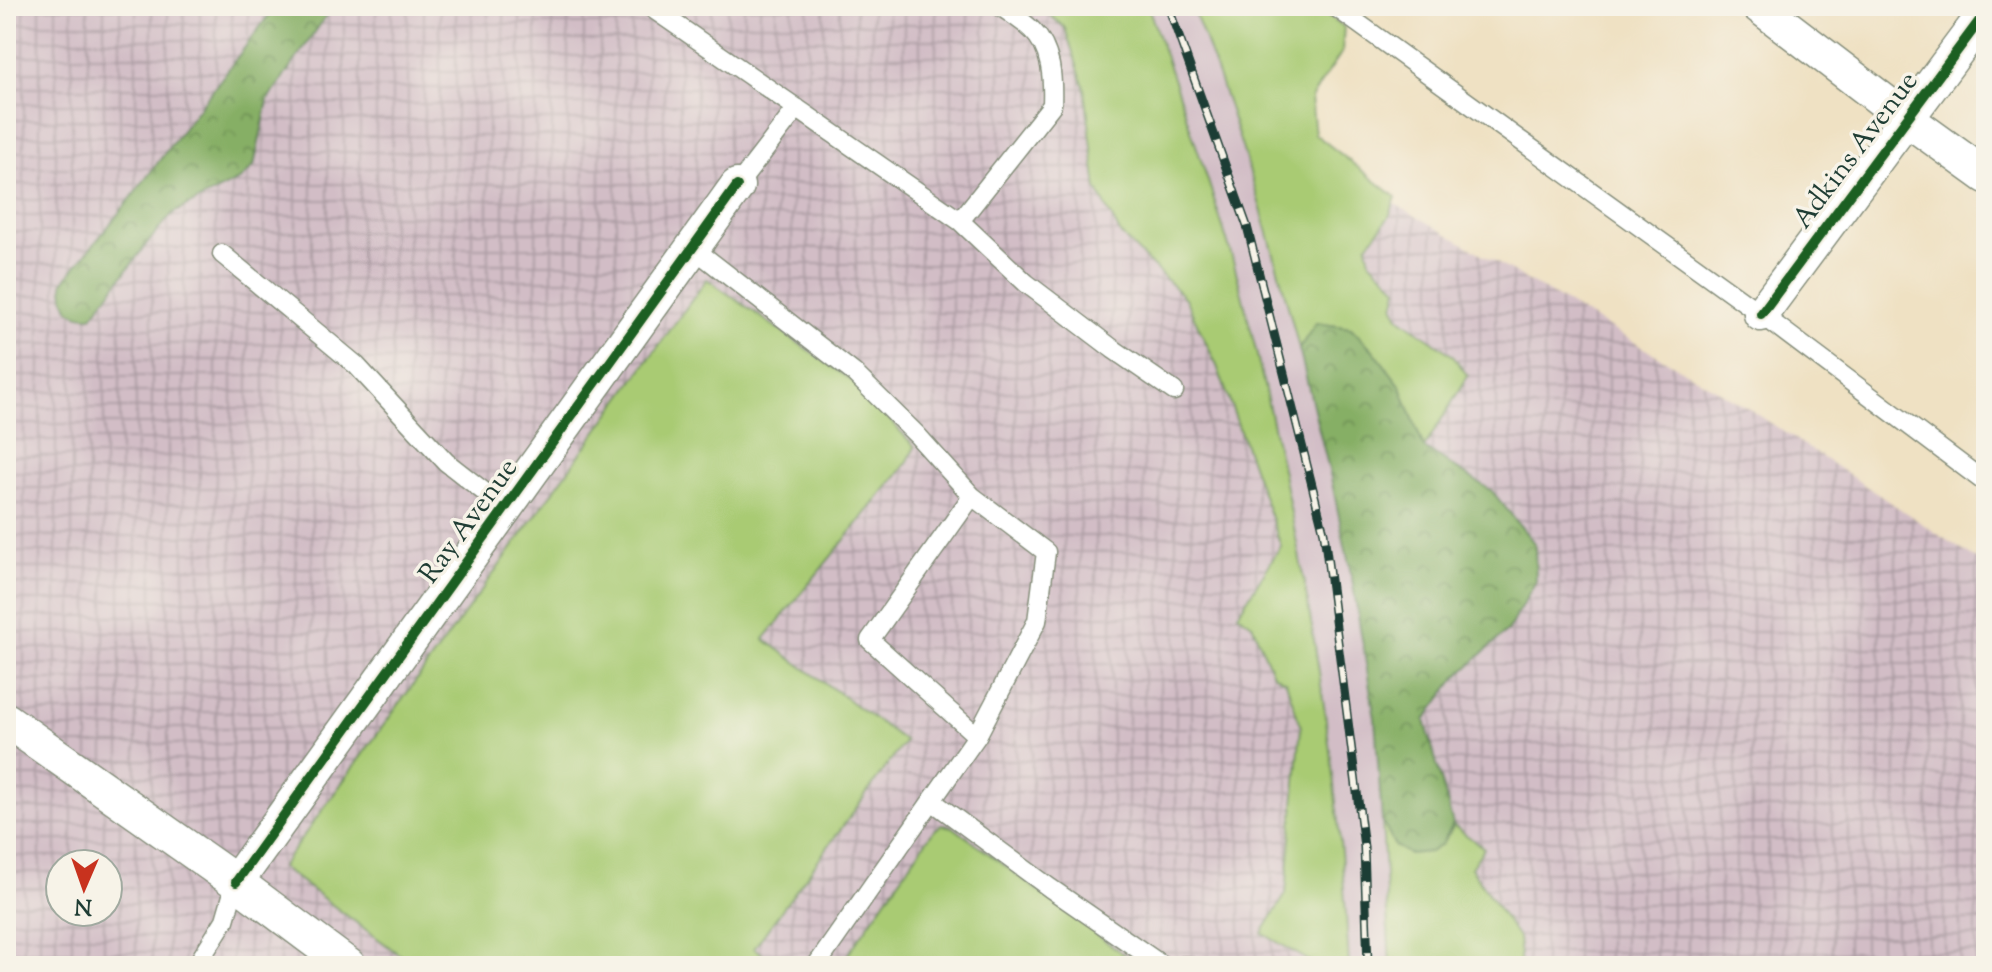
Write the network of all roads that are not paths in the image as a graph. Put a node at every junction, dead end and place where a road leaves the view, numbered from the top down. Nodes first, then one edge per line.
1 (649, 6) edge
2 (1000, 6) edge
3 (1334, 6) edge
4 (1759, 6) edge
5 (1986, 12) edge
6 (797, 108) junction
7 (1907, 119) junction
8 (1986, 176) edge
9 (737, 186) joint
10 (960, 221) junction
11 (693, 248) junction
12 (222, 254) dead end
13 (1761, 314) junction
14 (1174, 391) dead end
15 (1986, 483) edge
16 (972, 496) junction
17 (505, 508) junction
18 (6, 720) edge
19 (977, 736) junction
20 (932, 801) junction
21 (236, 882) junction
22 (196, 966) edge
23 (349, 966) edge
24 (816, 966) edge
25 (1163, 966) edge
26 (1182, 966) edge
27 (1189, 966) edge

1 - 6 lane
2 - 10 lane
3 - 13 lane
4 - 7 street
5 - 7 street, Adkins Avenue
6 - 9 lane
6 - 10 lane
7 - 8 street
7 - 13 street, Adkins Avenue
9 - 11 street, Ray Avenue
10 - 14 lane
11 - 16 lane
11 - 17 street, Ray Avenue
12 - 17 lane
13 - 15 lane
16 - 19 lane
16 - 19 lane
17 - 21 street, Ray Avenue
18 - 21 street
19 - 20 lane
20 - 24 lane
20 - 25 lane
21 - 22 lane
21 - 23 street
26 - 27 lane

